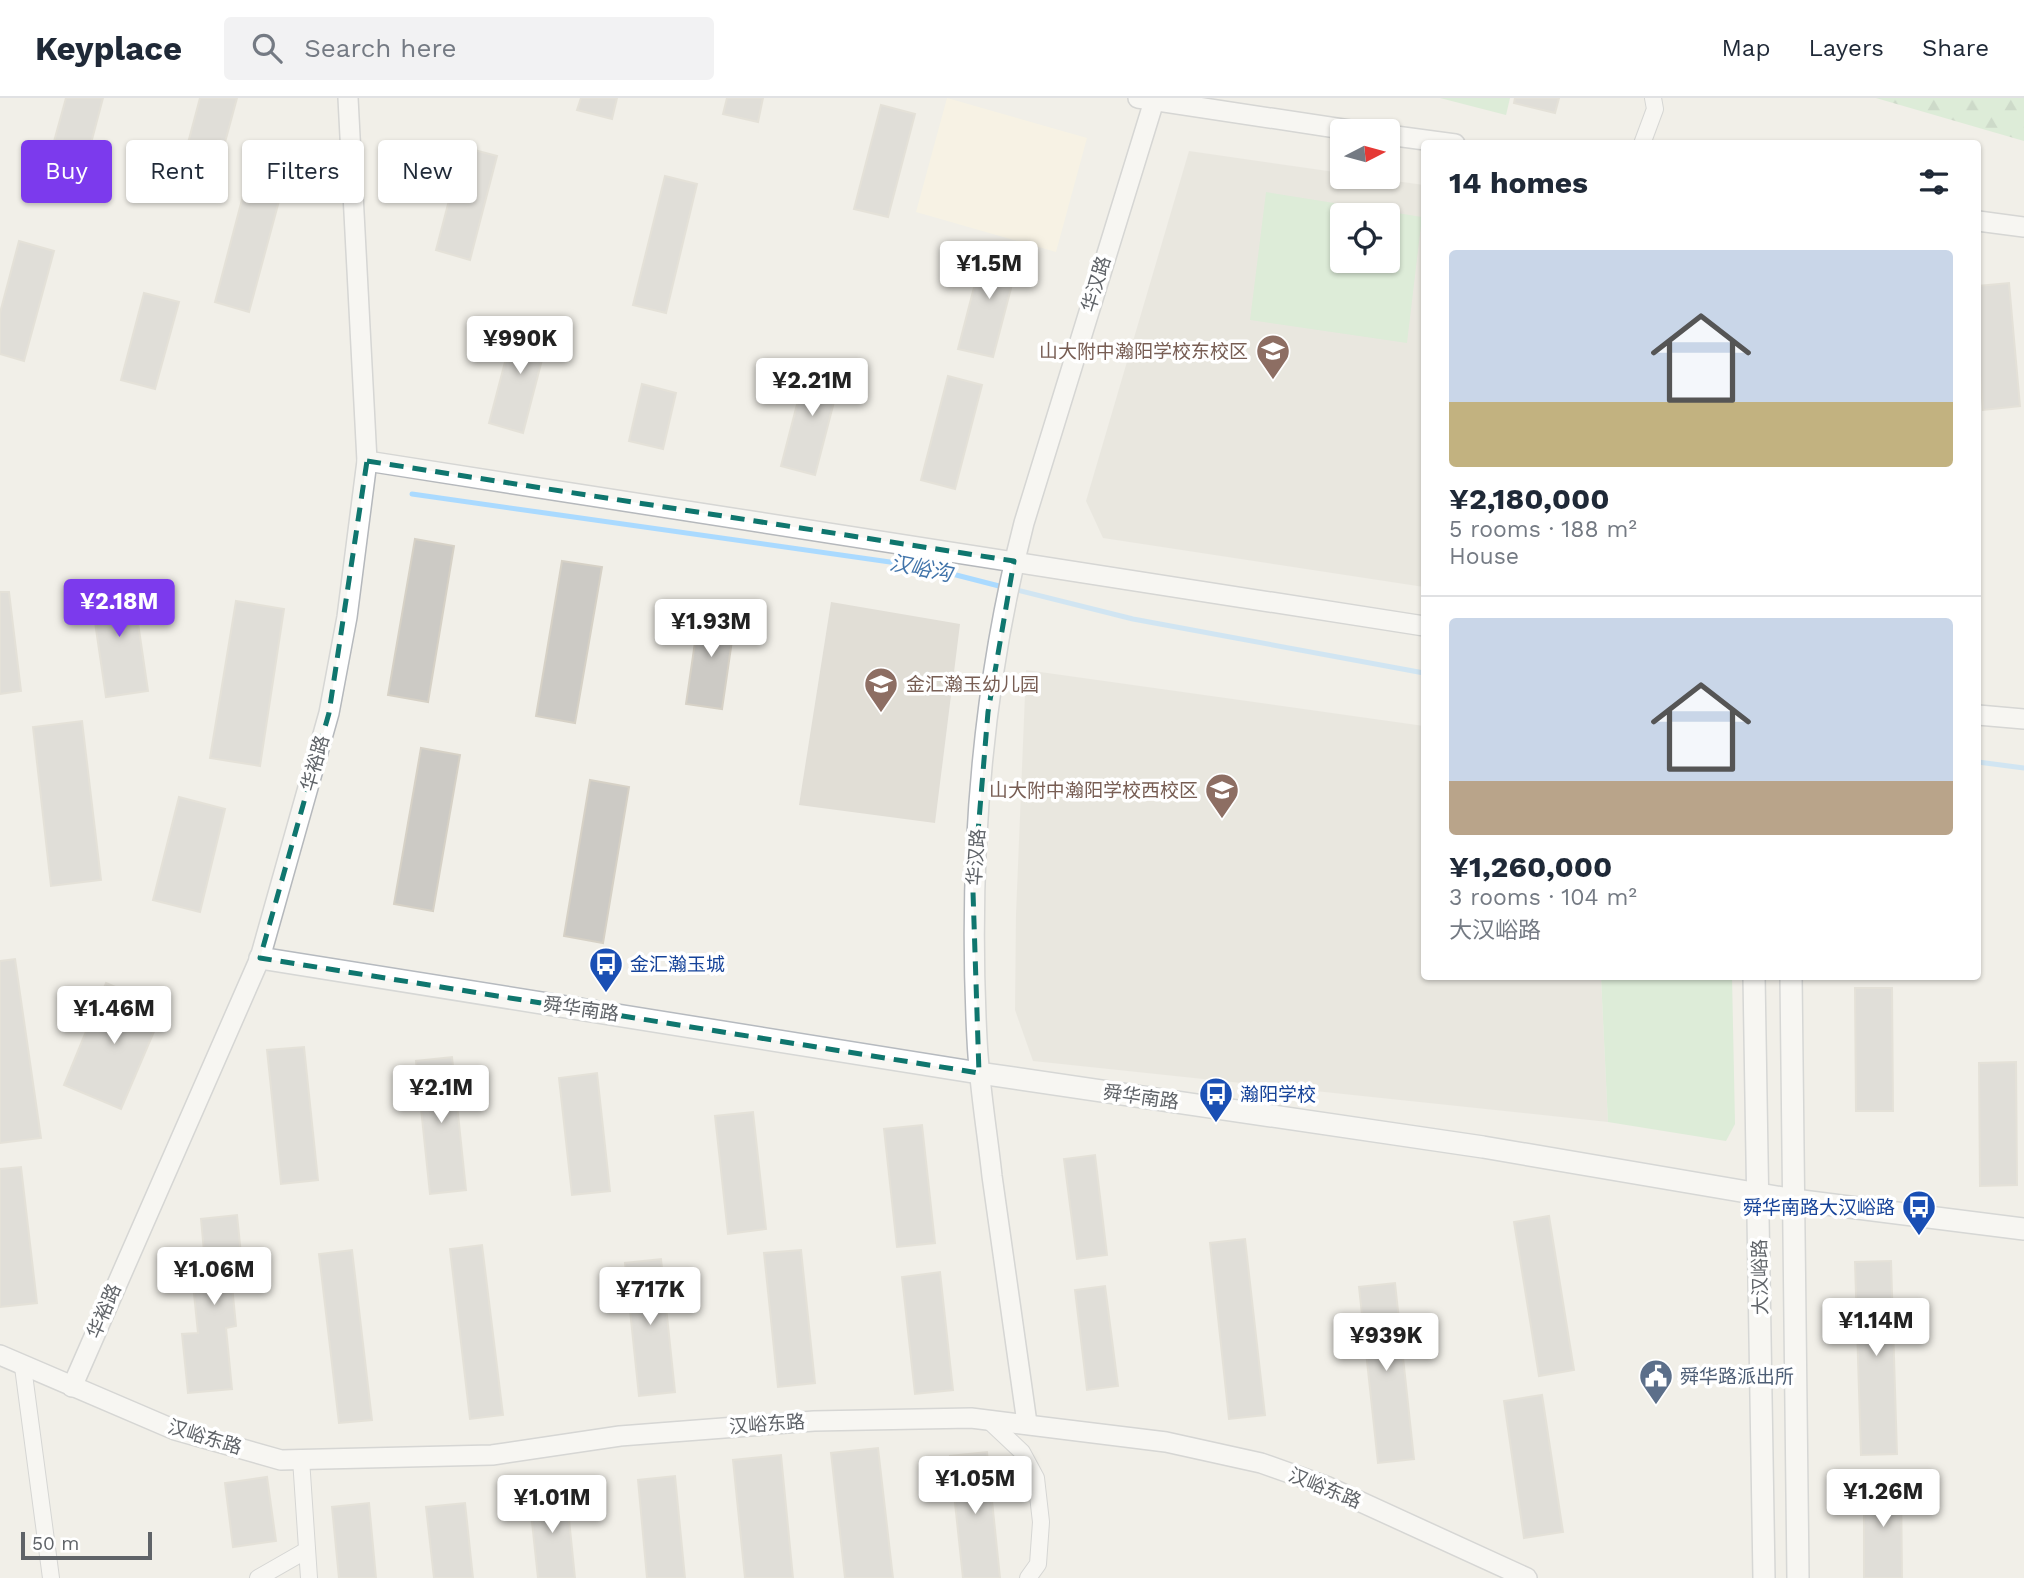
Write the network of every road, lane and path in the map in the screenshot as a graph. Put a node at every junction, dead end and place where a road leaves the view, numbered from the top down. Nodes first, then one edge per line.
1 (348, 98) edge
2 (1653, 98) edge
3 (1146, 100) edge
4 (1330, 127) edge
5 (1400, 137) edge
6 (1425, 140) edge
7 (1643, 140) edge
8 (1981, 221) edge
9 (2024, 227) edge
10 (367, 461) junction
11 (1014, 561) junction
12 (1421, 626) edge
13 (1981, 715) edge
14 (2024, 719) edge
15 (260, 958) junction
16 (1754, 980) edge
17 (1791, 980) edge
18 (979, 1073) junction
19 (1759, 1192) junction
20 (1794, 1200) junction
21 (2024, 1229) edge
22 (0, 1355) edge
23 (23, 1367) junction
24 (72, 1387) junction
25 (988, 1420) junction
26 (1027, 1423) junction
27 (301, 1459) junction
28 (307, 1550) junction
29 (51, 1578) edge
30 (258, 1578) edge
31 (309, 1578) edge
32 (1028, 1578) edge
33 (1527, 1578) edge
34 (1764, 1578) edge
35 (1798, 1578) edge

1 - 10 street, 华裕路
2 - 7 street
3 - 4 street
3 - 11 street, 华汉路
5 - 6 street
8 - 9 street
10 - 11 street
10 - 15 street, 华裕路
11 - 12 street
11 - 18 street, 华汉路
13 - 14 street
15 - 18 main road, 舜华南路
15 - 24 street, 华裕路
16 - 19 main road, 大汉峪路
17 - 20 main road, 大汉峪路
18 - 19 main road, 舜华南路
18 - 26 street, 华汉路
19 - 20 main road, 舜华南路
19 - 34 main road, 大汉峪路
20 - 21 main road, 舜华南路
20 - 35 main road, 大汉峪路
22 - 23 street, 汉峪东路
23 - 24 street, 汉峪东路
23 - 29 street
24 - 27 street, 汉峪东路
25 - 26 street, 汉峪东路
25 - 27 street, 汉峪东路
25 - 32 street
26 - 33 street, 汉峪东路
27 - 28 street
28 - 30 street
28 - 31 street

